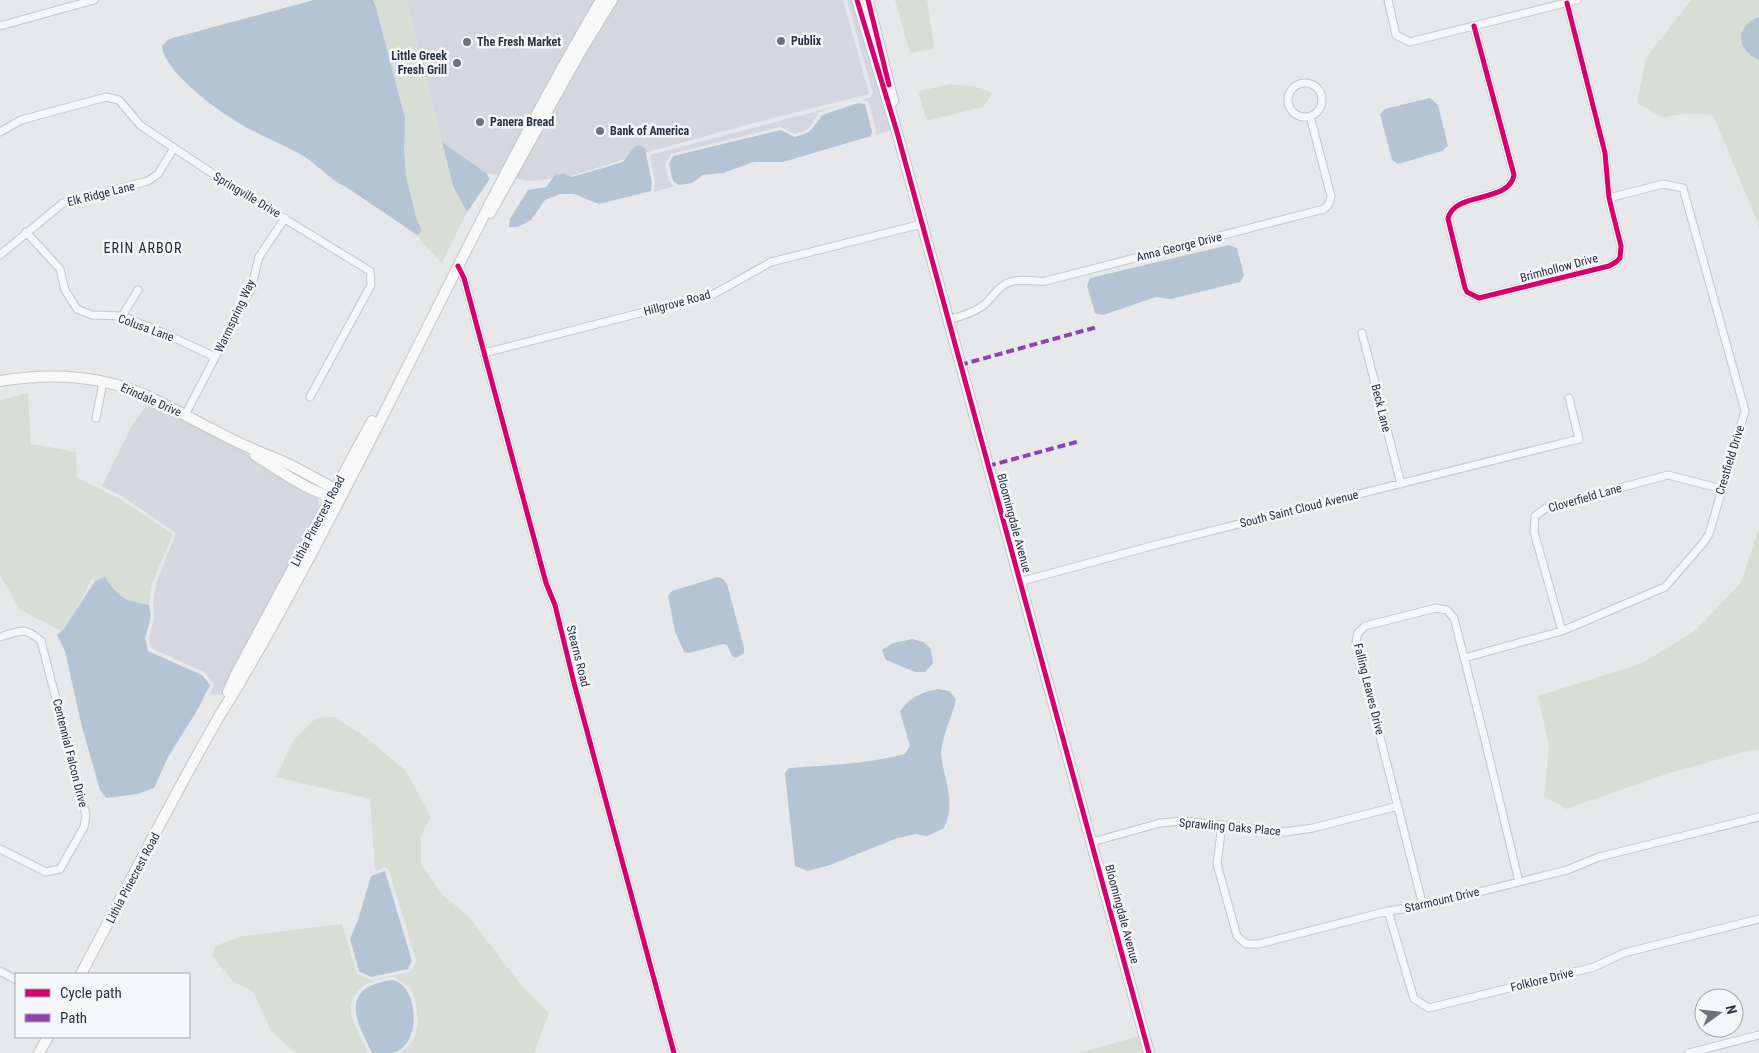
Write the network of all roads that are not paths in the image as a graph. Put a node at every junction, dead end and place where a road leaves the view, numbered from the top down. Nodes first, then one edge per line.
1 (94, 0) edge
2 (601, 0) edge
3 (612, 0) edge
4 (856, 0) edge
5 (868, 0) edge
6 (1388, 0) edge
7 (1577, 0) edge
8 (1566, 3) junction
9 (0, 26) edge
10 (1474, 26) junction
11 (1310, 116) junction
12 (0, 132) edge
13 (897, 132) junction
14 (174, 148) junction
15 (1609, 198) junction
16 (286, 218) junction
17 (922, 224) junction
18 (26, 232) junction
19 (474, 237) junction
20 (0, 255) edge
21 (458, 266) junction
22 (138, 290) dead end
23 (122, 316) junction
24 (948, 320) junction
25 (1362, 333) dead end
26 (484, 353) junction
27 (215, 357) junction
28 (0, 381) edge
29 (103, 382) junction
30 (310, 397) dead end
31 (1569, 398) dead end
32 (185, 415) junction
33 (96, 418) dead end
34 (236, 442) junction
35 (1401, 484) junction
36 (1722, 488) junction
37 (318, 492) junction
38 (335, 495) junction
39 (324, 508) junction
40 (1020, 582) junction
41 (1562, 631) junction
42 (0, 637) edge
43 (1464, 658) junction
44 (212, 728) junction
45 (1398, 806) junction
46 (1759, 816) edge
47 (1222, 825) junction
48 (1092, 842) junction
49 (0, 849) edge
50 (1520, 882) junction
51 (1423, 906) junction
52 (1388, 911) junction
53 (1759, 919) edge
54 (0, 971) edge
55 (82, 973) edge
56 (15, 979) edge
57 (1759, 1035) edge
58 (47, 1038) edge
59 (39, 1053) edge
60 (674, 1053) edge
61 (1150, 1053) edge
62 (1689, 1053) edge

1 - 9 street
2 - 19 main road, Lithia Pinecrest Road
3 - 19 main road, Lithia Pinecrest Road
4 - 13 main road, Bloomingdale Avenue
5 - 13 main road
6 - 10 street
7 - 8 street
8 - 10 street
8 - 15 street, Brimhollow Drive
10 - 15 street, Brimhollow Drive
11 - 11 street
11 - 24 street, Anna George Drive
12 - 14 street, Springville Drive
13 - 17 main road, Bloomingdale Avenue
14 - 16 street, Springville Drive
14 - 18 street, Elk Ridge Lane
15 - 36 street, Crestfield Drive
16 - 27 street, Warmspring Way
16 - 30 street, Springville Drive
17 - 24 main road, Bloomingdale Avenue
17 - 26 street, Hillgrove Road
18 - 20 street, Elk Ridge Lane
18 - 23 street, Colusa Lane
19 - 21 main road, Lithia Pinecrest Road
21 - 26 street, Stearns Road
21 - 38 main road, Lithia Pinecrest Road
22 - 23 street
23 - 27 street, Colusa Lane
24 - 40 main road, Bloomingdale Avenue
25 - 35 street, Beck Lane
26 - 60 street, Stearns Road
27 - 32 street, Warmspring Way
28 - 29 main road, Erindale Drive
29 - 32 main road, Erindale Drive
29 - 33 street
31 - 35 street, South Saint Cloud Avenue
32 - 34 main road, Erindale Drive
34 - 37 main road, Erindale Drive
34 - 38 main road, Erindale Drive
35 - 40 street, South Saint Cloud Avenue
36 - 41 street, Crestfield Drive
36 - 41 street, Cloverfield Lane
37 - 38 main road, Erindale Drive
37 - 39 main road
38 - 39 main road, Lithia Pinecrest Road
38 - 44 main road, Lithia Pinecrest Road
39 - 44 main road, Lithia Pinecrest Road
40 - 48 main road, Bloomingdale Avenue
41 - 43 street, Crestfield Drive
42 - 49 street, Centennial Falcon Drive
43 - 45 street, Falling Leaves Drive
43 - 50 street, Falling Leaves Drive
44 - 55 main road, Lithia Pinecrest Road
45 - 47 street, Sprawling Oaks Place
45 - 51 street, Falling Leaves Drive
46 - 50 street, Starmount Drive
47 - 48 street, Sprawling Oaks Place
47 - 52 street, Starmount Drive
48 - 61 main road, Bloomingdale Avenue
50 - 51 street, Starmount Drive
51 - 52 street, Starmount Drive
52 - 53 street, Folklore Drive
54 - 56 street
57 - 62 street
58 - 59 main road

